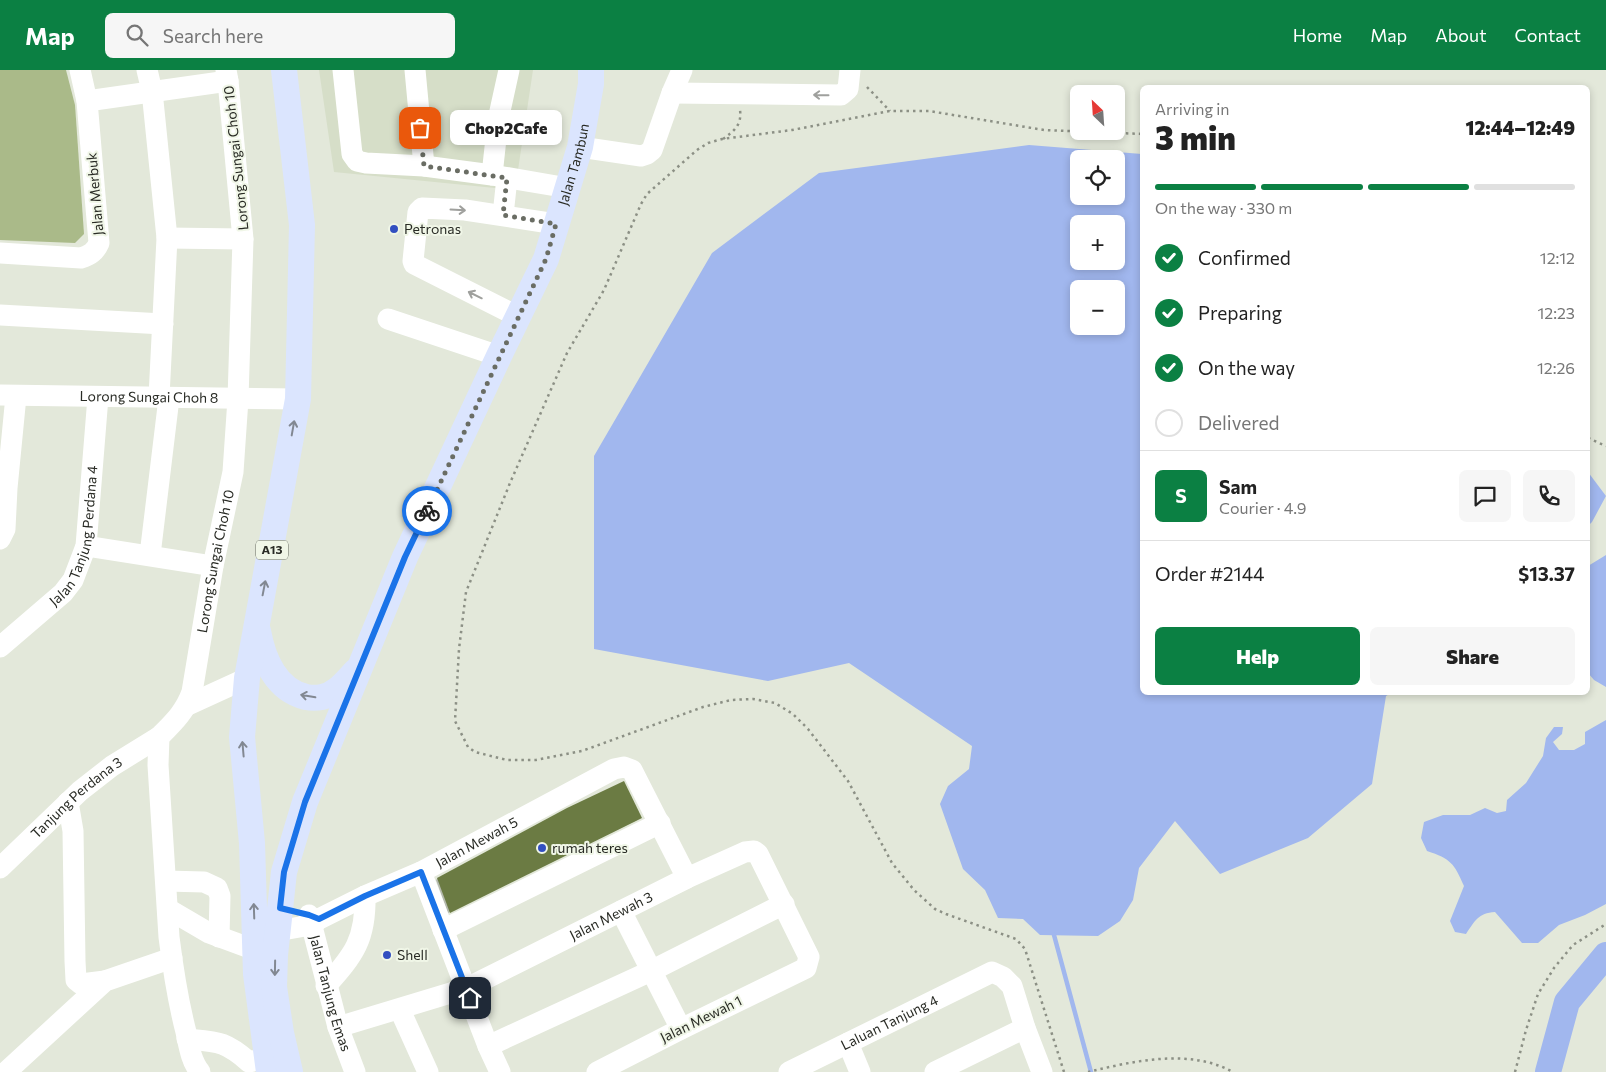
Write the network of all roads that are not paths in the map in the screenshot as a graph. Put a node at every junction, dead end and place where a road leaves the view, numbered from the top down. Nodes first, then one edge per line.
1 (80, 70) edge
2 (147, 70) edge
3 (284, 70) edge
4 (343, 70) edge
5 (415, 70) edge
6 (509, 70) edge
7 (591, 70) edge
8 (682, 70) edge
9 (850, 72) edge
10 (227, 76) edge
11 (152, 90) junction
12 (672, 93) junction
13 (88, 101) junction
14 (580, 148) junction
15 (424, 166) junction
16 (500, 176) junction
17 (568, 188) junction
18 (503, 215) junction
19 (556, 224) junction
20 (167, 238) junction
21 (243, 239) junction
22 (0, 253) edge
23 (0, 315) edge
24 (518, 317) junction
25 (388, 318) dead end
26 (163, 324) junction
27 (499, 356) junction
28 (8, 395) edge
29 (98, 397) junction
30 (164, 397) junction
31 (238, 398) junction
32 (298, 400) junction
33 (0, 539) edge
34 (86, 546) junction
35 (150, 555) junction
36 (214, 566) junction
37 (257, 624) junction
38 (0, 647) edge
39 (361, 665) junction
40 (247, 678) junction
41 (188, 705) junction
42 (159, 737) junction
43 (68, 802) junction
44 (660, 823) junction
45 (0, 868) edge
46 (421, 872) junction
47 (687, 878) junction
48 (166, 880) junction
49 (365, 896) junction
50 (784, 904) junction
51 (168, 909) junction
52 (621, 912) junction
53 (278, 920) junction
54 (313, 920) junction
55 (443, 930) junction
56 (219, 938) junction
57 (255, 950) junction
58 (172, 958) junction
59 (651, 971) junction
60 (105, 980) junction
61 (326, 986) junction
62 (467, 988) junction
63 (400, 1010) junction
64 (338, 1027) junction
65 (1025, 1028) junction
66 (680, 1029) junction
67 (187, 1039) junction
68 (848, 1043) junction
69 (488, 1046) junction
70 (256, 1066) edge
71 (6, 1072) edge
72 (200, 1072) edge
73 (290, 1072) edge
74 (355, 1072) edge
75 (428, 1072) edge
76 (500, 1072) edge
77 (597, 1072) edge
78 (789, 1072) edge
79 (860, 1072) edge
80 (935, 1072) edge
81 (1042, 1072) edge

1 - 13 street, Jalan Merbuk
2 - 11 street
3 - 32 main road, A13
4 - 15 street
5 - 15 street
6 - 16 street
7 - 14 main road, Jalan Tambun
8 - 12 street
9 -> 12 street
10 - 11 street
10 - 21 street, Lorong Sungai Choh 10
11 - 13 street
11 - 20 street
12 - 14 street
13 - 22 street, Jalan Merbuk
14 - 17 main road, Jalan Tambun
15 - 16 street
16 - 17 street
16 - 18 street
17 - 19 main road, Jalan Tambun
18 - 19 street
24 -> 18 street
19 - 24 main road, Jalan Tambun
20 - 21 street
20 - 26 street
21 - 31 street, Lorong Sungai Choh 10
23 - 26 street
24 - 27 main road, Jalan Tambun
25 - 27 street
26 - 30 street
27 - 39 main road, Jalan Tambun
28 - 29 street, Lorong Sungai Choh 8
28 - 33 street
29 - 30 street, Lorong Sungai Choh 8
29 - 34 street, Jalan Tanjung Perdana 4
30 - 31 street, Lorong Sungai Choh 8
30 - 35 street
31 - 32 street, Lorong Sungai Choh 8
31 - 36 street, Lorong Sungai Choh 10
37 -> 32 main road, A13
34 - 35 street
34 - 38 street, Jalan Tanjung Perdana 4
35 - 36 street
36 - 41 street, Lorong Sungai Choh 10
39 -> 37 main road
37 - 40 main road, A13
39 - 53 main road, Jalan Tambun
40 - 41 street
57 -> 40 main road, A13
41 - 42 street, Lorong Sungai Choh 10
42 - 43 street, Tanjung Perdana 3
42 - 48 street
43 - 45 street, Tanjung Perdana 3
43 - 60 street
44 - 46 street, Jalan Mewah 5
44 - 47 street
44 - 55 street
46 - 49 street, Jalan Mewah 5
46 - 55 street
47 - 50 street, Jalan Mewah 3
47 - 52 street, Jalan Mewah 3
48 - 51 street
48 - 56 street
49 - 54 street, Jalan Mewah 5
49 - 61 street
50 - 59 street
50 - 66 street, Jalan Mewah 1
51 - 56 street
51 - 58 street
52 - 59 street
52 - 62 street, Jalan Mewah 3
53 - 54 street
53 -> 73 main road, Jalan Tambun
54 - 61 street, Jalan Tanjung Emas
55 - 62 street
56 - 57 street
57 - 70 main road, A13
58 - 60 street
58 - 67 street
59 - 66 street
59 - 69 street
60 - 71 street
61 - 64 street, Jalan Tanjung Emas
62 - 63 street, Jalan Mewah 3
62 - 69 street
63 - 64 street, Jalan Mewah 3
63 - 75 street
64 - 74 street, Jalan Tanjung Emas
65 - 68 street, Laluan Tanjung 4
65 - 80 street
65 - 81 street
66 - 77 street, Jalan Mewah 1
67 - 70 street
67 - 72 street
68 - 78 street, Laluan Tanjung 4
68 - 79 street
69 - 76 street

